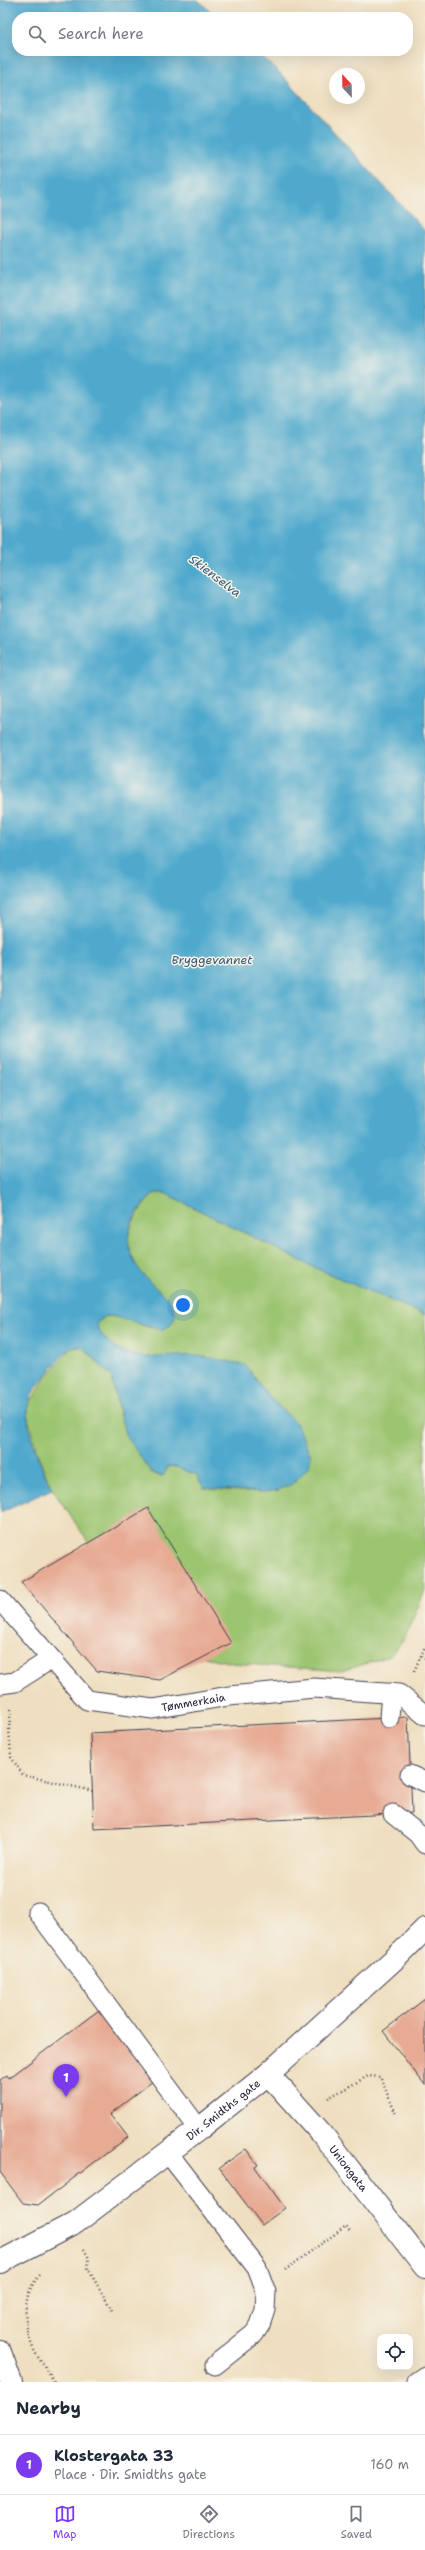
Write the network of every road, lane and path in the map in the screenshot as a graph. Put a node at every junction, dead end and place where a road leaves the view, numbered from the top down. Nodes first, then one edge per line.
1 (0, 1600) edge
2 (421, 1656) dead end
3 (51, 1659) junction
4 (425, 1659) edge
5 (7, 1683) edge
6 (391, 1693) junction
7 (425, 1715) edge
8 (389, 1718) dead end
9 (93, 1791) dead end
10 (393, 1814) dead end
11 (425, 1844) edge
12 (38, 1912) dead end
13 (425, 1928) edge
14 (268, 2074) junction
15 (327, 2099) dead end
16 (396, 2114) dead end
17 (199, 2129) junction
18 (168, 2153) junction
19 (350, 2231) dead end
20 (84, 2249) dead end
21 (0, 2262) edge
22 (290, 2267) dead end
23 (425, 2267) edge
24 (44, 2271) dead end
25 (113, 2312) dead end
26 (0, 2352) edge
27 (215, 2365) dead end
28 (425, 2376) edge
29 (11, 2382) edge
30 (54, 2382) edge
31 (416, 2382) edge

1 - 3 lane, Tømmerkaia
2 - 4 path
3 - 5 lane
3 - 6 lane, Tømmerkaia
5 - 9 path
6 - 7 lane, Tømmerkaia
6 - 8 lane
10 - 11 lane
12 - 17 lane
13 - 14 street, Dir. Smidths gate
14 - 17 street, Dir. Smidths gate
14 - 23 street, Uniongata
15 - 16 path
17 - 18 street, Dir. Smidths gate
18 - 21 street, Dir. Smidths gate
18 - 27 lane
19 - 22 path
20 - 25 path
24 - 30 path
26 - 29 street
28 - 31 lane

